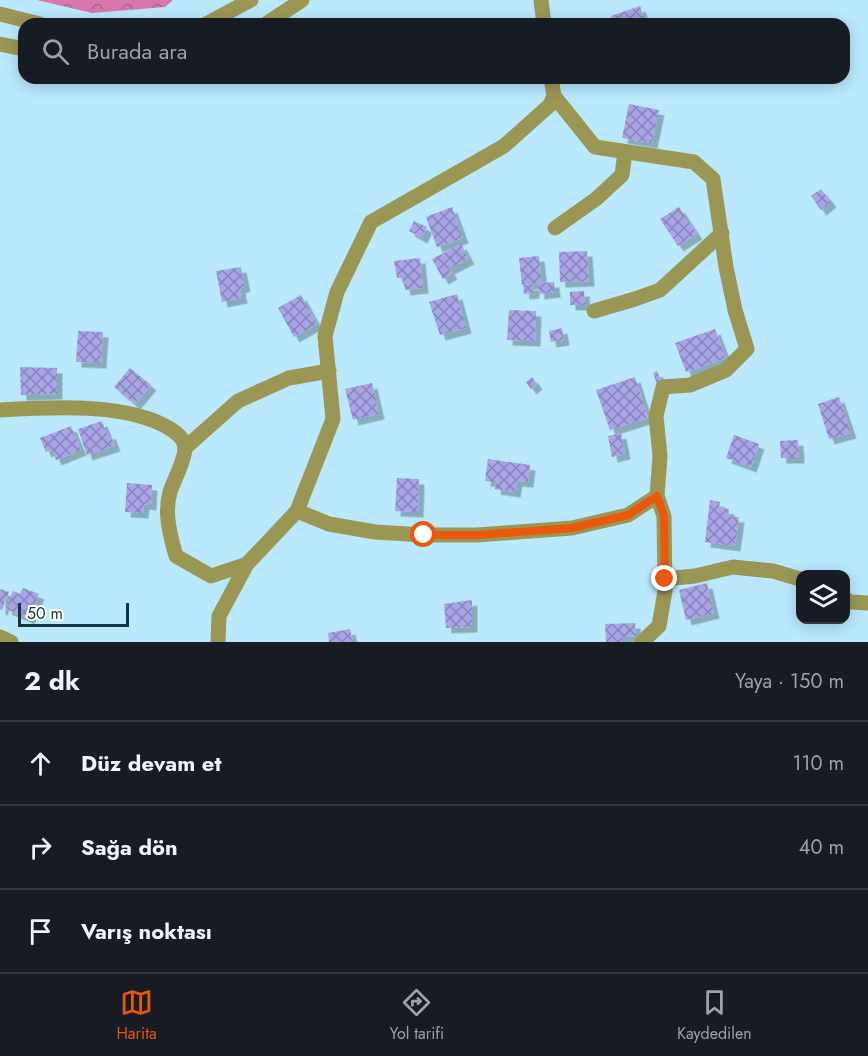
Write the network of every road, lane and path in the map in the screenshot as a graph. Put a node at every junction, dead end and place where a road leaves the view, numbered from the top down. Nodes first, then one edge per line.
1 (251, 0) edge
2 (302, 0) edge
3 (541, 0) edge
4 (0, 14) edge
5 (18, 18) edge
6 (217, 18) edge
7 (275, 18) edge
8 (543, 18) edge
9 (0, 44) edge
10 (18, 48) edge
11 (552, 84) edge
12 (554, 96) junction
13 (625, 152) junction
14 (555, 228) dead end
15 (722, 233) junction
16 (594, 311) dead end
17 (328, 371) junction
18 (0, 410) edge
19 (185, 448) junction
20 (657, 496) junction
21 (297, 511) junction
22 (247, 564) junction
23 (796, 578) edge
24 (665, 579) junction
25 (850, 602) edge
26 (868, 603) edge
27 (0, 637) edge
28 (11, 642) edge
29 (218, 642) edge
30 (642, 642) edge

1 - 6 street
2 - 7 street
3 - 8 street
4 - 5 street
9 - 10 street
11 - 12 street
12 - 13 street
12 - 17 street
13 - 14 street
13 - 15 street
15 - 16 street
15 - 20 street
17 - 19 street
17 - 21 street
18 - 19 street
19 - 22 street
20 - 21 street
20 - 24 street
21 - 22 street
22 - 29 street
23 - 24 street
24 - 30 street
25 - 26 street
27 - 28 street

